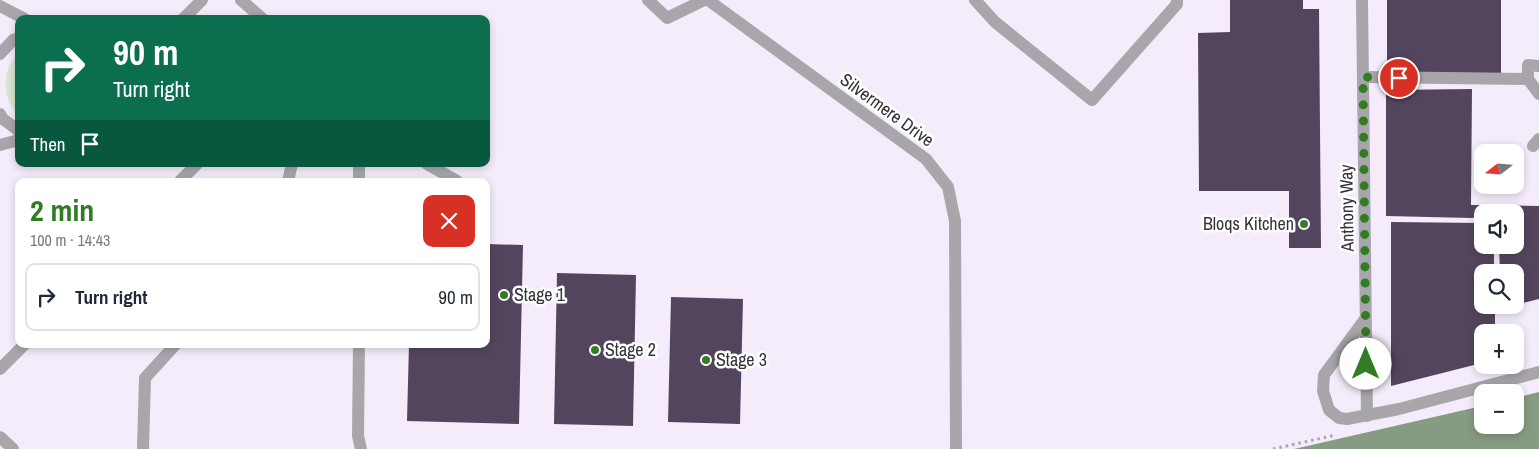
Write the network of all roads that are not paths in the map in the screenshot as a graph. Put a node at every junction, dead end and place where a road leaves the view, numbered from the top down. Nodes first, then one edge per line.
1 (202, 0) edge
2 (241, 0) edge
3 (648, 0) edge
4 (706, 0) edge
5 (975, 0) edge
6 (1177, 0) edge
7 (1362, 0) edge
8 (0, 6) edge
9 (17, 15) edge
10 (187, 15) edge
11 (258, 15) edge
12 (15, 40) edge
13 (0, 54) edge
14 (1539, 66) edge
15 (1363, 77) junction
16 (1528, 79) junction
17 (1539, 94) edge
18 (0, 114) edge
19 (15, 129) edge
20 (15, 141) edge
21 (0, 145) edge
22 (194, 167) edge
23 (432, 167) edge
24 (183, 178) edge
25 (452, 178) edge
26 (1365, 319) junction
27 (21, 348) edge
28 (172, 348) edge
29 (359, 348) edge
30 (0, 370) edge
31 (1539, 372) edge
32 (1367, 416) junction
33 (0, 437) edge
34 (13, 449) edge
35 (143, 449) edge
36 (361, 449) edge
37 (956, 449) edge

1 - 10 street
2 - 11 street
3 - 4 street
4 - 37 street, Silvermere Drive
5 - 6 street
7 - 15 street, Anthony Way
8 - 9 street
12 - 13 street
14 - 16 street
15 - 16 street
15 - 26 street, Anthony Way
16 - 17 street
18 - 19 street
20 - 21 street
22 - 24 street
23 - 25 street
26 - 32 street, Anthony Way
26 - 32 street
27 - 30 street
28 - 35 street
29 - 36 street
31 - 32 street
33 - 34 street

